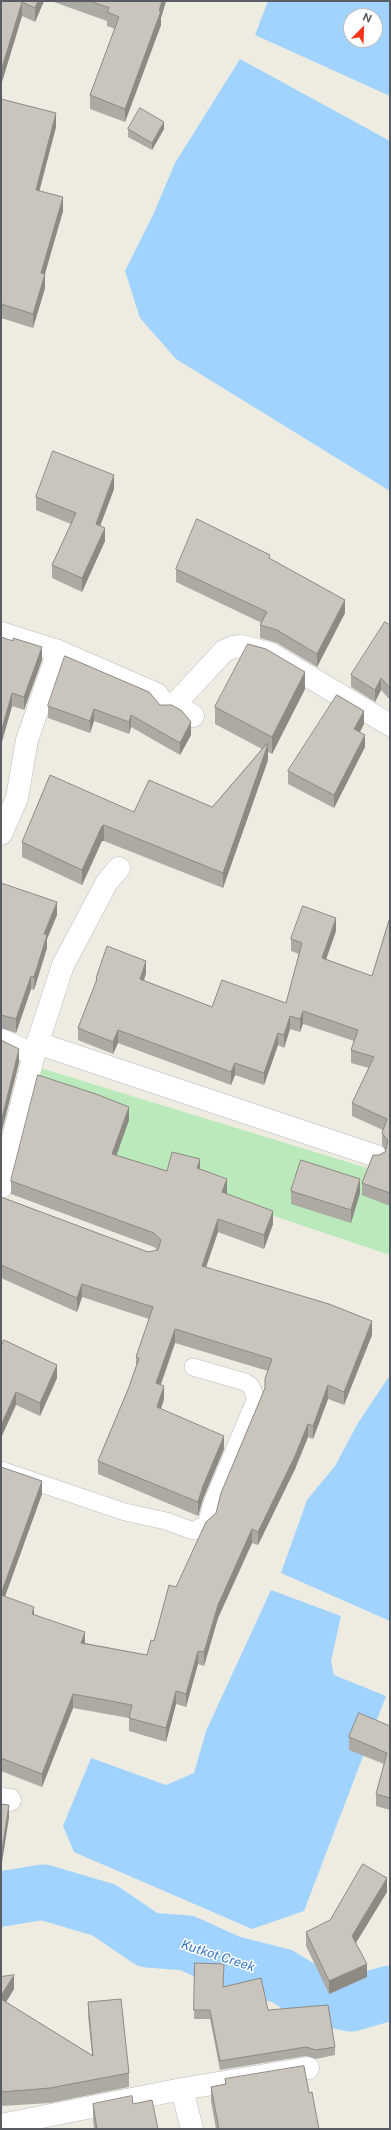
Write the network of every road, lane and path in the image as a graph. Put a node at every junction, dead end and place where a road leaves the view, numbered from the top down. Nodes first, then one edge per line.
1 (1, 633) edge
2 (58, 651) junction
3 (175, 704) junction
4 (193, 716) dead end
5 (390, 725) edge
6 (1, 834) edge
7 (119, 868) dead end
8 (1, 1040) edge
9 (35, 1048) junction
10 (376, 1156) edge
11 (2, 1197) edge
12 (193, 1366) dead end
13 (1, 1470) edge
14 (308, 2068) dead end
15 (182, 2090) junction
16 (10, 2126) edge
17 (192, 2129) edge

1 - 2 street
2 - 3 street
2 - 6 street
3 - 4 street
3 - 5 street
7 - 9 street
8 - 9 street
9 - 10 street
9 - 11 street
12 - 13 lane
14 - 15 street
15 - 16 street
15 - 17 street

